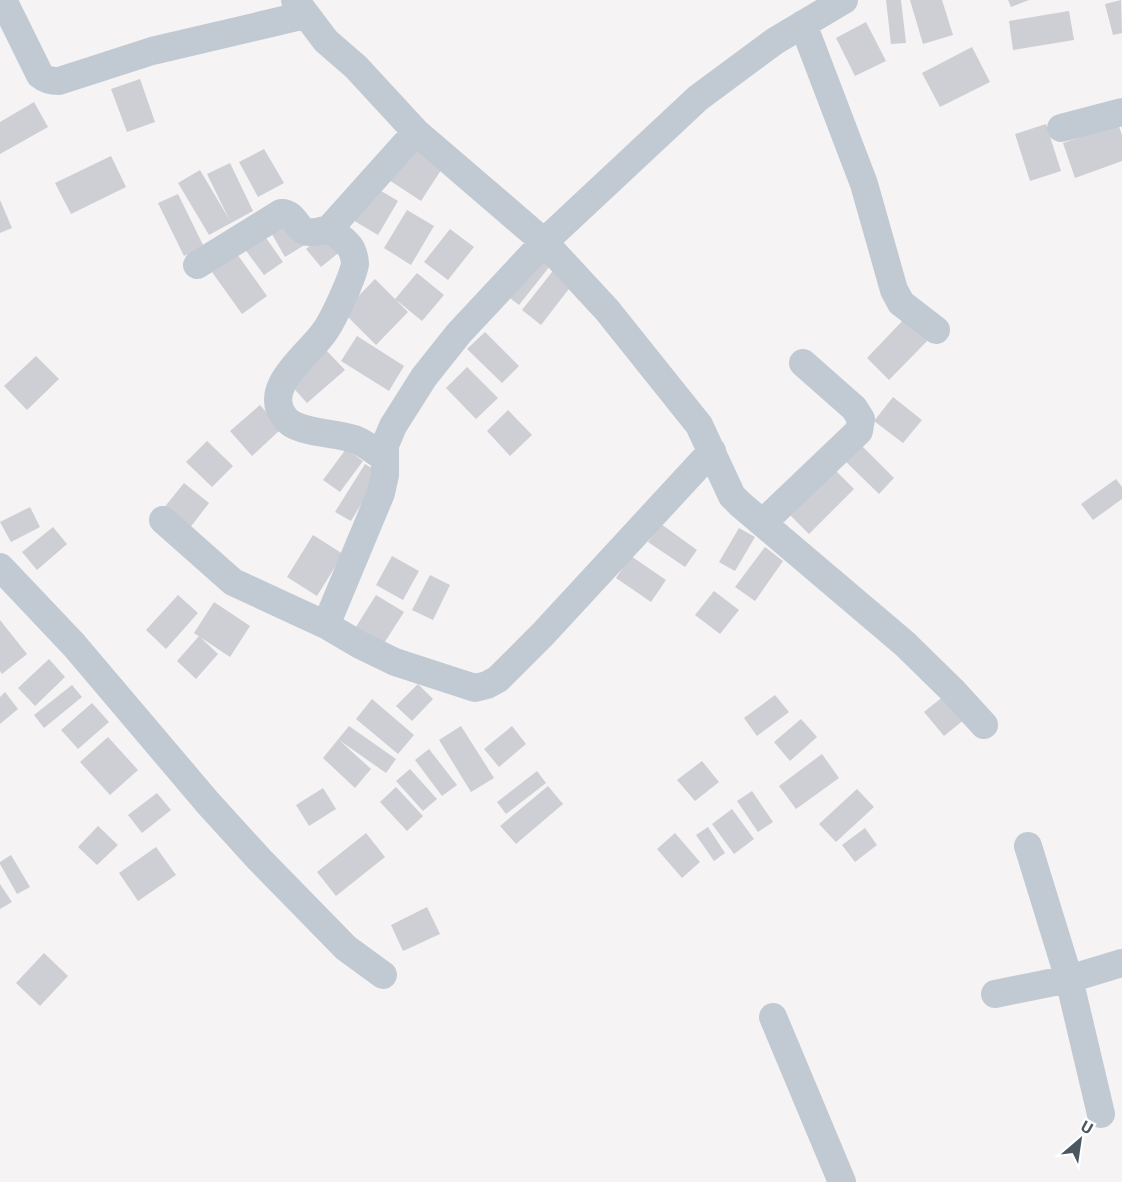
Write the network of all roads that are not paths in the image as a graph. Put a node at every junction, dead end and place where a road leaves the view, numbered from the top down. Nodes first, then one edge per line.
1 (844, 0) edge
2 (300, 8) edge
3 (4, 14) edge
4 (803, 24) junction
5 (1122, 111) edge
6 (1061, 128) dead end
7 (416, 132) junction
8 (329, 229) junction
9 (544, 242) junction
10 (197, 265) dead end
11 (936, 330) dead end
12 (803, 363) dead end
13 (711, 451) junction
14 (384, 458) junction
15 (163, 520) dead end
16 (761, 521) junction
17 (0, 567) edge
18 (326, 626) junction
19 (984, 725) dead end
20 (1028, 846) dead end
21 (1122, 963) edge
22 (383, 975) dead end
23 (1069, 979) junction
24 (995, 994) dead end
25 (773, 1017) dead end
26 (1101, 1114) dead end
27 (842, 1182) edge

1 - 4 street
2 - 3 street
2 - 7 street
4 - 9 street
4 - 11 street
5 - 6 street
7 - 8 street
7 - 9 street
8 - 10 street
8 - 14 street
9 - 13 street
9 - 14 street
12 - 16 street
13 - 16 street
13 - 18 street
14 - 18 street
15 - 18 street
16 - 19 street
17 - 22 street
20 - 23 street
21 - 23 street
23 - 24 street
23 - 26 street
25 - 27 street

